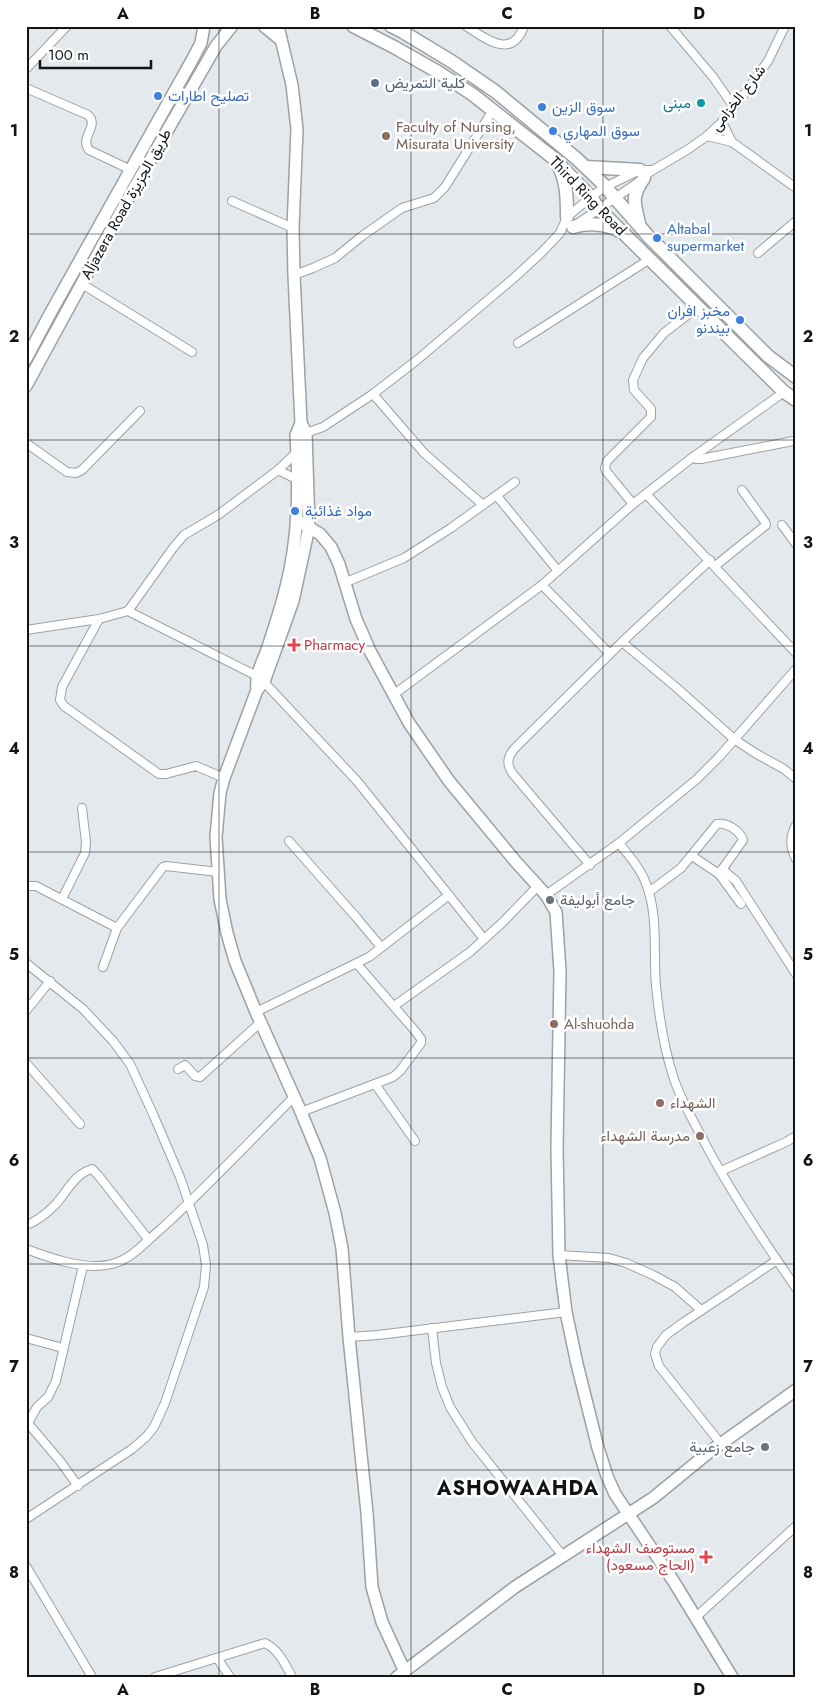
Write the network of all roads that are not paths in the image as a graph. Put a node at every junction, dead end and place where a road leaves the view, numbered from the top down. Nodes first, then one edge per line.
1 (67, 26) edge
2 (204, 26) edge
3 (232, 26) edge
4 (264, 26) edge
5 (278, 26) edge
6 (353, 26) edge
7 (391, 26) edge
8 (466, 26) edge
9 (524, 26) edge
10 (670, 26) edge
11 (785, 26) edge
12 (281, 40) junction
13 (26, 69) edge
14 (26, 88) edge
15 (734, 107) junction
16 (493, 110) junction
17 (722, 122) junction
18 (707, 136) junction
19 (732, 142) junction
20 (552, 157) junction
21 (586, 167) junction
22 (131, 170) junction
23 (644, 173) junction
24 (605, 187) junction
25 (796, 188) edge
26 (590, 197) junction
27 (615, 198) junction
28 (232, 201) dead end
29 (599, 209) junction
30 (796, 221) edge
31 (570, 222) junction
32 (640, 226) junction
33 (293, 228) junction
34 (560, 233) junction
35 (625, 235) junction
36 (758, 253) dead end
37 (650, 259) junction
38 (294, 275) junction
39 (82, 284) junction
40 (698, 306) junction
41 (518, 343) dead end
42 (192, 352) dead end
43 (27, 356) edge
44 (796, 377) edge
45 (26, 386) edge
46 (784, 392) junction
47 (373, 394) junction
48 (796, 400) edge
49 (140, 411) dead end
50 (301, 430) junction
51 (793, 441) dead end
52 (26, 443) edge
53 (297, 452) junction
54 (693, 457) junction
55 (278, 470) junction
56 (298, 480) junction
57 (515, 482) dead end
58 (742, 490) dead end
59 (646, 494) junction
60 (497, 496) junction
61 (633, 504) junction
62 (483, 505) junction
63 (298, 521) junction
64 (782, 526) dead end
65 (309, 527) junction
66 (796, 544) edge
67 (713, 563) junction
68 (558, 571) junction
69 (344, 583) junction
70 (542, 585) junction
71 (128, 611) junction
72 (99, 619) junction
73 (26, 630) edge
74 (622, 642) junction
75 (796, 653) edge
76 (610, 654) junction
77 (796, 669) edge
78 (259, 683) junction
79 (393, 695) junction
80 (734, 739) junction
81 (795, 776) edge
82 (224, 778) junction
83 (82, 808) dead end
84 (796, 825) edge
85 (289, 841) dead end
86 (619, 843) junction
87 (692, 856) junction
88 (796, 859) edge
89 (590, 865) junction
90 (218, 872) junction
91 (720, 872) junction
92 (26, 886) edge
93 (537, 887) junction
94 (649, 892) junction
95 (448, 895) junction
96 (546, 895) junction
97 (62, 900) junction
98 (741, 904) dead end
99 (117, 928) junction
100 (484, 939) junction
101 (381, 948) junction
102 (26, 963) edge
103 (357, 964) junction
104 (103, 967) dead end
105 (796, 974) edge
106 (50, 981) junction
107 (394, 1006) junction
108 (26, 1011) edge
109 (258, 1017) junction
110 (26, 1063) edge
111 (178, 1069) dead end
112 (375, 1084) junction
113 (294, 1096) junction
114 (301, 1112) junction
115 (80, 1124) dead end
116 (796, 1136) edge
117 (415, 1141) dead end
118 (720, 1171) junction
119 (189, 1202) junction
120 (26, 1225) edge
121 (148, 1240) junction
122 (26, 1249) edge
123 (559, 1255) junction
124 (777, 1260) junction
125 (83, 1266) junction
126 (796, 1288) edge
127 (701, 1310) junction
128 (566, 1312) junction
129 (432, 1328) junction
130 (348, 1337) junction
131 (26, 1338) edge
132 (63, 1348) junction
133 (796, 1390) edge
134 (27, 1422) edge
135 (721, 1444) junction
136 (78, 1486) junction
137 (629, 1512) junction
138 (26, 1519) edge
139 (796, 1526) edge
140 (563, 1556) junction
141 (26, 1566) edge
142 (696, 1617) junction
143 (217, 1658) junction
144 (403, 1675) edge
145 (92, 1677) edge
146 (156, 1677) edge
147 (230, 1677) edge
148 (292, 1677) edge
149 (732, 1677) edge

1 - 13 street
2 - 22 street, Aljazera Road طريق الجزيزة
3 - 39 street, Aljazera Road طريق الجزيزة
4 - 12 street
5 - 12 street
6 - 16 main road, Third Ring Road
7 - 21 main road, Third Ring Road
8 - 9 street
10 - 15 street
11 - 15 street, شارع الخزامى
12 - 33 street
14 - 22 street
15 - 17 street, شارع الخزامى
16 - 20 main road, Third Ring Road
16 - 38 street
17 - 18 street, شارع الخزامى
17 - 19 street
18 - 19 street
18 - 23 street, شارع الخزامى
19 - 25 street
20 - 26 main road, Third Ring Road
20 - 31 main road
21 - 23 main road
21 - 24 main road, Third Ring Road
22 - 43 street, Aljazera Road طريق الجزيزة
23 - 24 street
23 - 27 street
23 - 32 main road
24 - 26 street
24 - 27 main road, Third Ring Road
26 - 29 main road, Third Ring Road
26 - 31 street
27 - 29 street
27 - 32 main road, Third Ring Road
28 - 33 street
29 - 31 street
29 - 35 main road, Third Ring Road
30 - 36 street
31 - 34 street
31 - 34 street
31 - 35 main road
32 - 44 main road, Third Ring Road
33 - 38 street
34 - 47 street
35 - 37 main road, Third Ring Road
37 - 40 main road, Third Ring Road
37 - 41 street
38 - 50 street
39 - 42 street
39 - 45 street, Aljazera Road طريق الجزيزة
40 - 46 main road, Third Ring Road
40 - 61 street
46 - 48 main road, Third Ring Road
46 - 54 street
47 - 50 street
47 - 62 street
49 - 52 street
50 - 53 street
50 - 65 street
51 - 54 street
53 - 55 street
53 - 56 street
54 - 59 street
55 - 56 street
55 - 71 street
56 - 63 street
57 - 60 street
58 - 67 street
59 - 61 street
59 - 67 street
60 - 62 street
60 - 68 street
61 - 68 street
62 - 69 street
63 - 65 street
63 - 78 street
64 - 66 street
65 - 69 street
65 - 78 street
67 - 74 street
67 - 75 street
68 - 70 street
69 - 79 street
70 - 76 street
70 - 79 street
71 - 72 street
71 - 78 street
72 - 73 street
72 - 82 street
74 - 76 street
74 - 80 street
76 - 89 street
77 - 80 street
78 - 82 street
78 - 95 street
79 - 93 street
80 - 81 street
80 - 86 street
82 - 90 street
83 - 97 street
84 - 88 street
85 - 101 street
86 - 89 street
86 - 94 street
87 - 91 street
87 - 91 street
87 - 94 street
89 - 96 street
90 - 99 street
90 - 109 street
91 - 98 street
91 - 105 street
92 - 97 street
93 - 96 street
93 - 100 street
94 - 118 street
95 - 100 street
95 - 101 street
96 - 123 street
97 - 99 street
99 - 104 street
100 - 107 street
101 - 103 street
102 - 106 street
103 - 107 street
103 - 109 street
106 - 108 street
106 - 119 street
107 - 112 street
109 - 111 street
109 - 113 street
110 - 115 street
112 - 114 street
112 - 117 street
113 - 114 street
113 - 119 street
114 - 130 street
116 - 118 street
118 - 124 street
119 - 121 street
119 - 136 street
120 - 121 street
121 - 125 street
122 - 125 street
123 - 127 street
123 - 128 street
124 - 126 street
124 - 127 street
125 - 132 street
127 - 135 street
128 - 129 street
128 - 137 street
129 - 130 street
129 - 140 street
130 - 144 street
131 - 132 street
132 - 134 street
133 - 135 street
134 - 136 street
135 - 137 street
136 - 138 street
137 - 140 street
137 - 142 street
139 - 142 street
140 - 144 street
141 - 145 street
142 - 149 street
143 - 146 street
143 - 147 street
143 - 148 street

